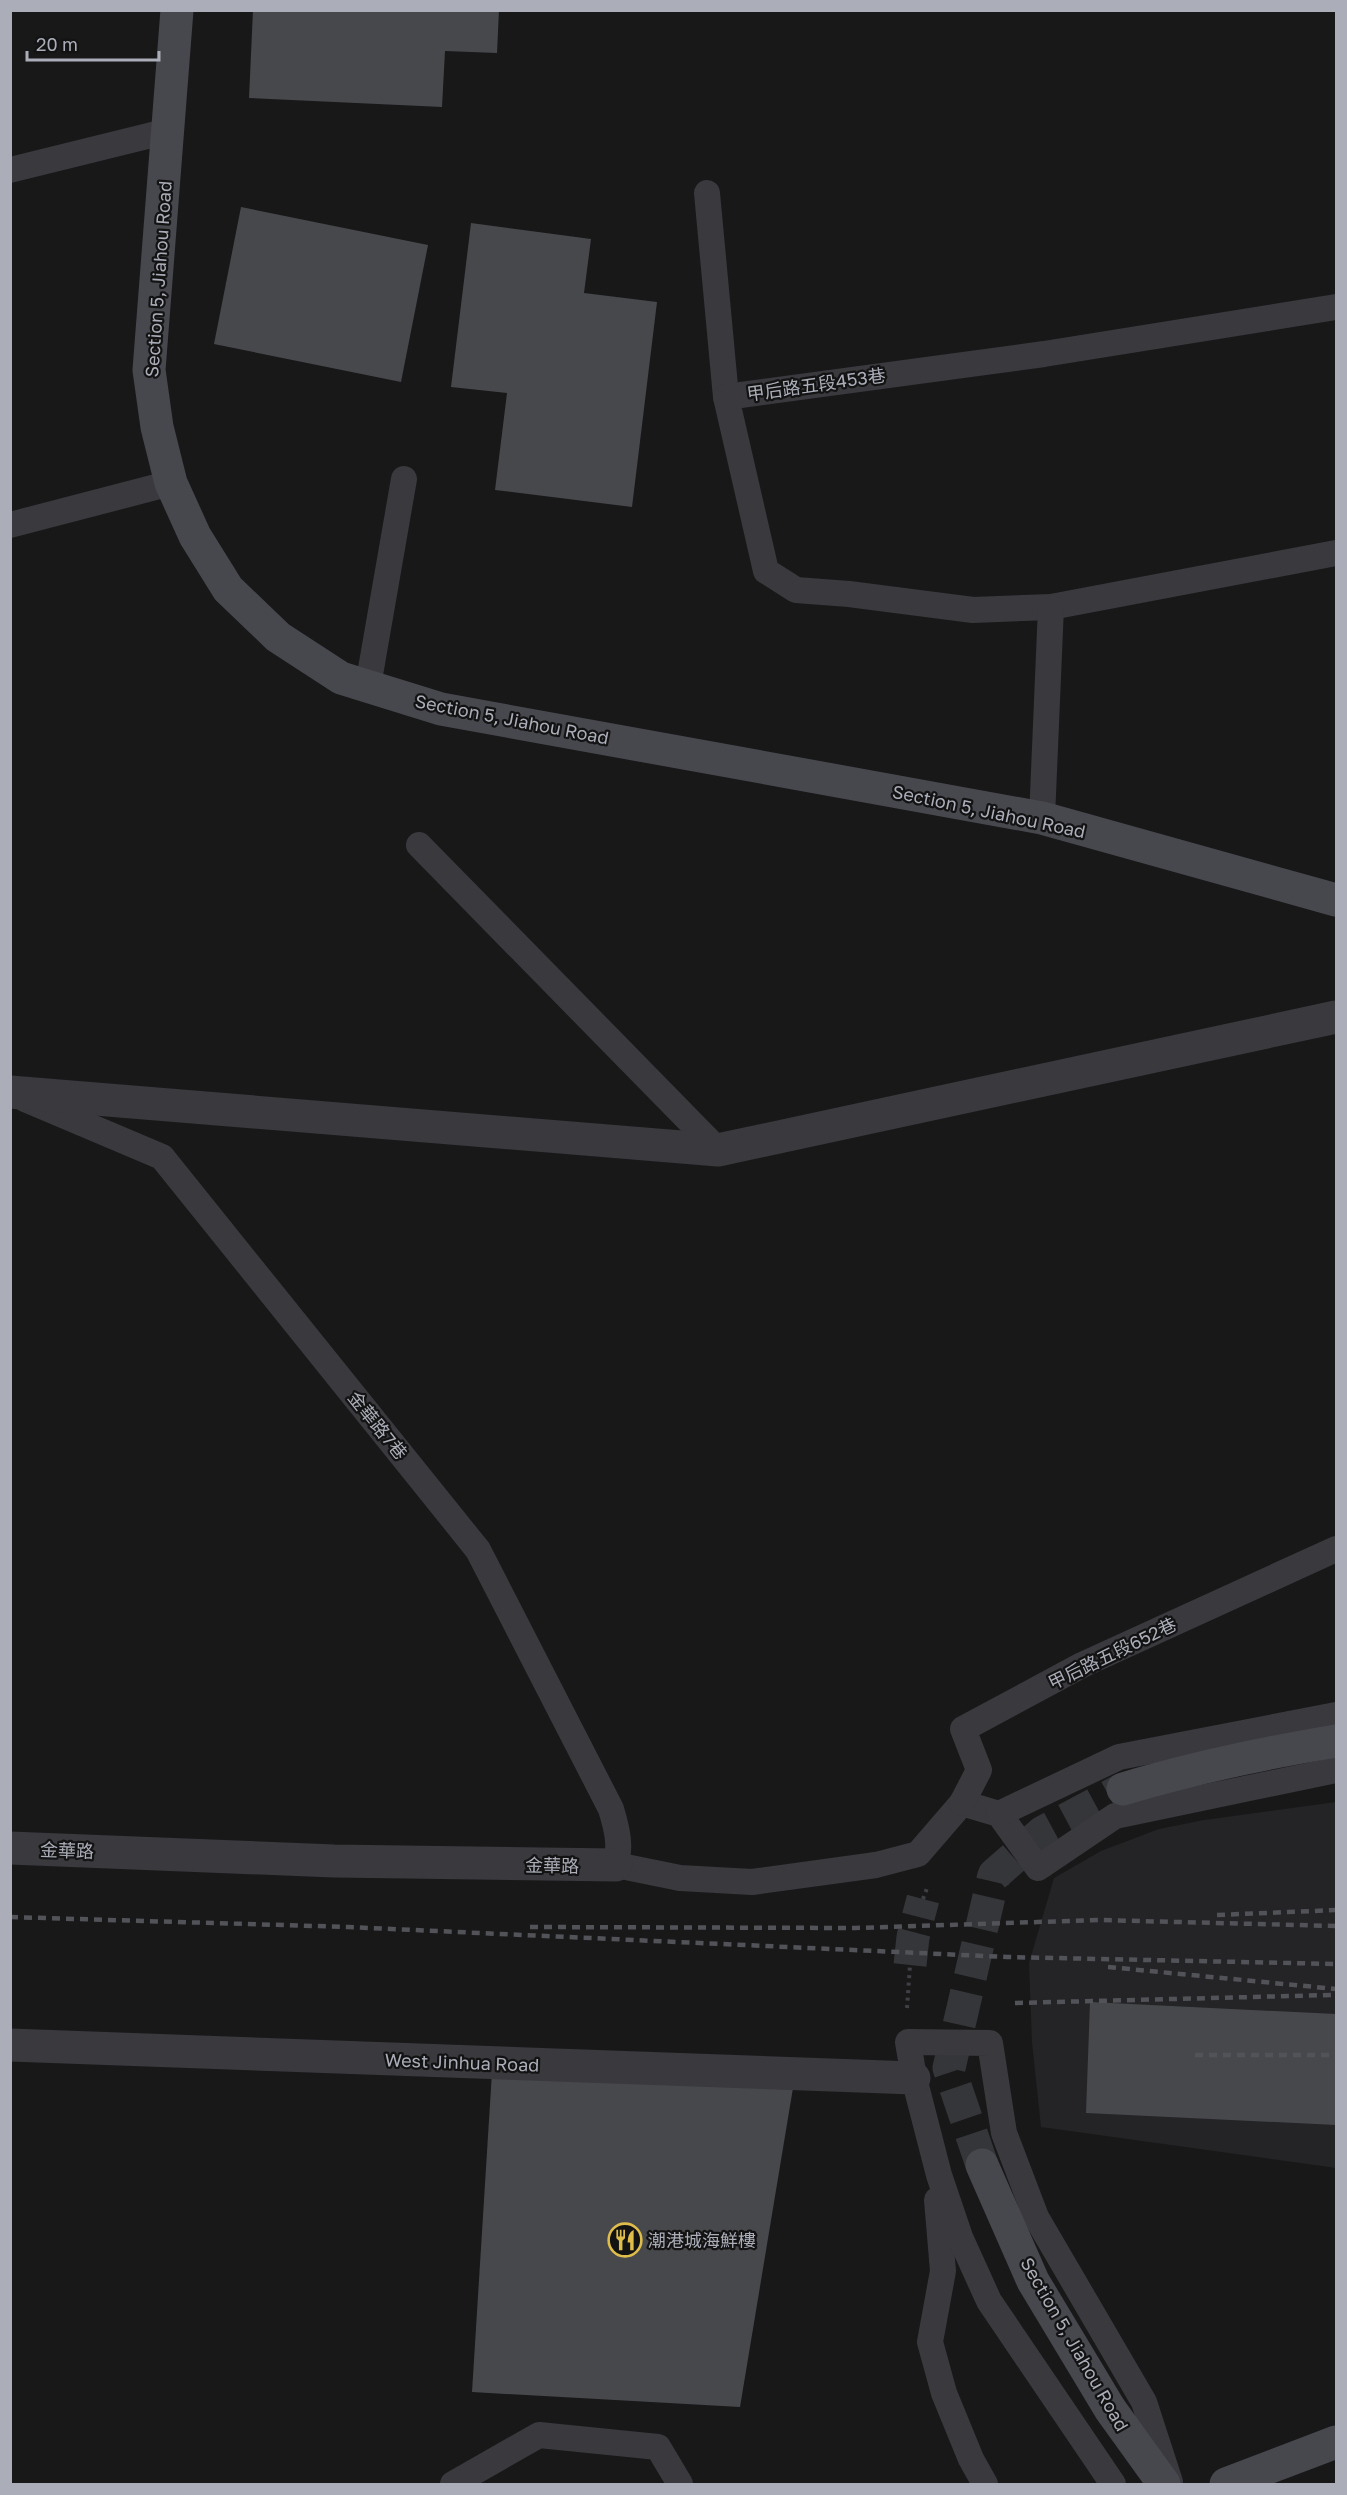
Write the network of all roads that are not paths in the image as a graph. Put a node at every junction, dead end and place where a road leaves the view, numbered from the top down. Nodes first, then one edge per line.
1 (177, 10) edge
2 (168, 131) junction
3 (10, 170) edge
4 (707, 193) dead end
5 (1336, 307) edge
6 (726, 397) junction
7 (404, 478) dead end
8 (171, 483) junction
9 (10, 525) edge
10 (1336, 553) edge
11 (1051, 608) junction
12 (368, 686) junction
13 (1042, 818) junction
14 (419, 845) dead end
15 (1336, 900) edge
16 (1336, 1017) edge
17 (10, 1092) edge
18 (718, 1150) junction
19 (1336, 1549) edge
20 (1336, 1715) edge
21 (1336, 1741) edge
22 (1336, 1770) edge
23 (1123, 1789) tunnel mouth
24 (962, 1803) junction
25 (999, 1815) junction
26 (10, 1848) edge
27 (616, 1865) junction
28 (10, 2045) edge
29 (914, 2078) junction
30 (932, 2149) junction
31 (982, 2165) tunnel mouth
32 (1336, 2442) edge
33 (453, 2484) edge
34 (680, 2484) edge
35 (985, 2484) edge
36 (1113, 2484) edge
37 (1164, 2484) edge
38 (1171, 2484) edge
39 (1226, 2484) edge

1 - 2 main road, Section 5, Jiahou Road
2 - 3 lane
2 - 8 main road, Section 5, Jiahou Road
4 - 6 lane
5 - 6 lane, 甲后路五段453巷
6 - 11 lane, 甲后路五段453巷
7 - 12 lane
8 - 9 lane
8 - 12 main road, Section 5, Jiahou Road
10 - 11 lane, 甲后路五段453巷
11 - 13 lane
12 - 13 main road, Section 5, Jiahou Road
13 - 15 main road, Section 5, Jiahou Road
14 - 18 lane
16 - 18 street
17 - 18 street
17 - 27 lane, 金華路7巷
19 - 24 lane, 甲后路五段652巷
20 - 25 lane
21 - 23 main road
22 - 25 lane
24 - 25 lane
24 - 27 lane, 金華路
26 - 27 street, 金華路
28 - 29 street, West Jinhua Road
29 - 30 lane
29 - 38 lane
30 - 35 lane
30 - 36 lane
31 - 37 main road, Section 5, Jiahou Road
32 - 39 main road
33 - 34 lane

